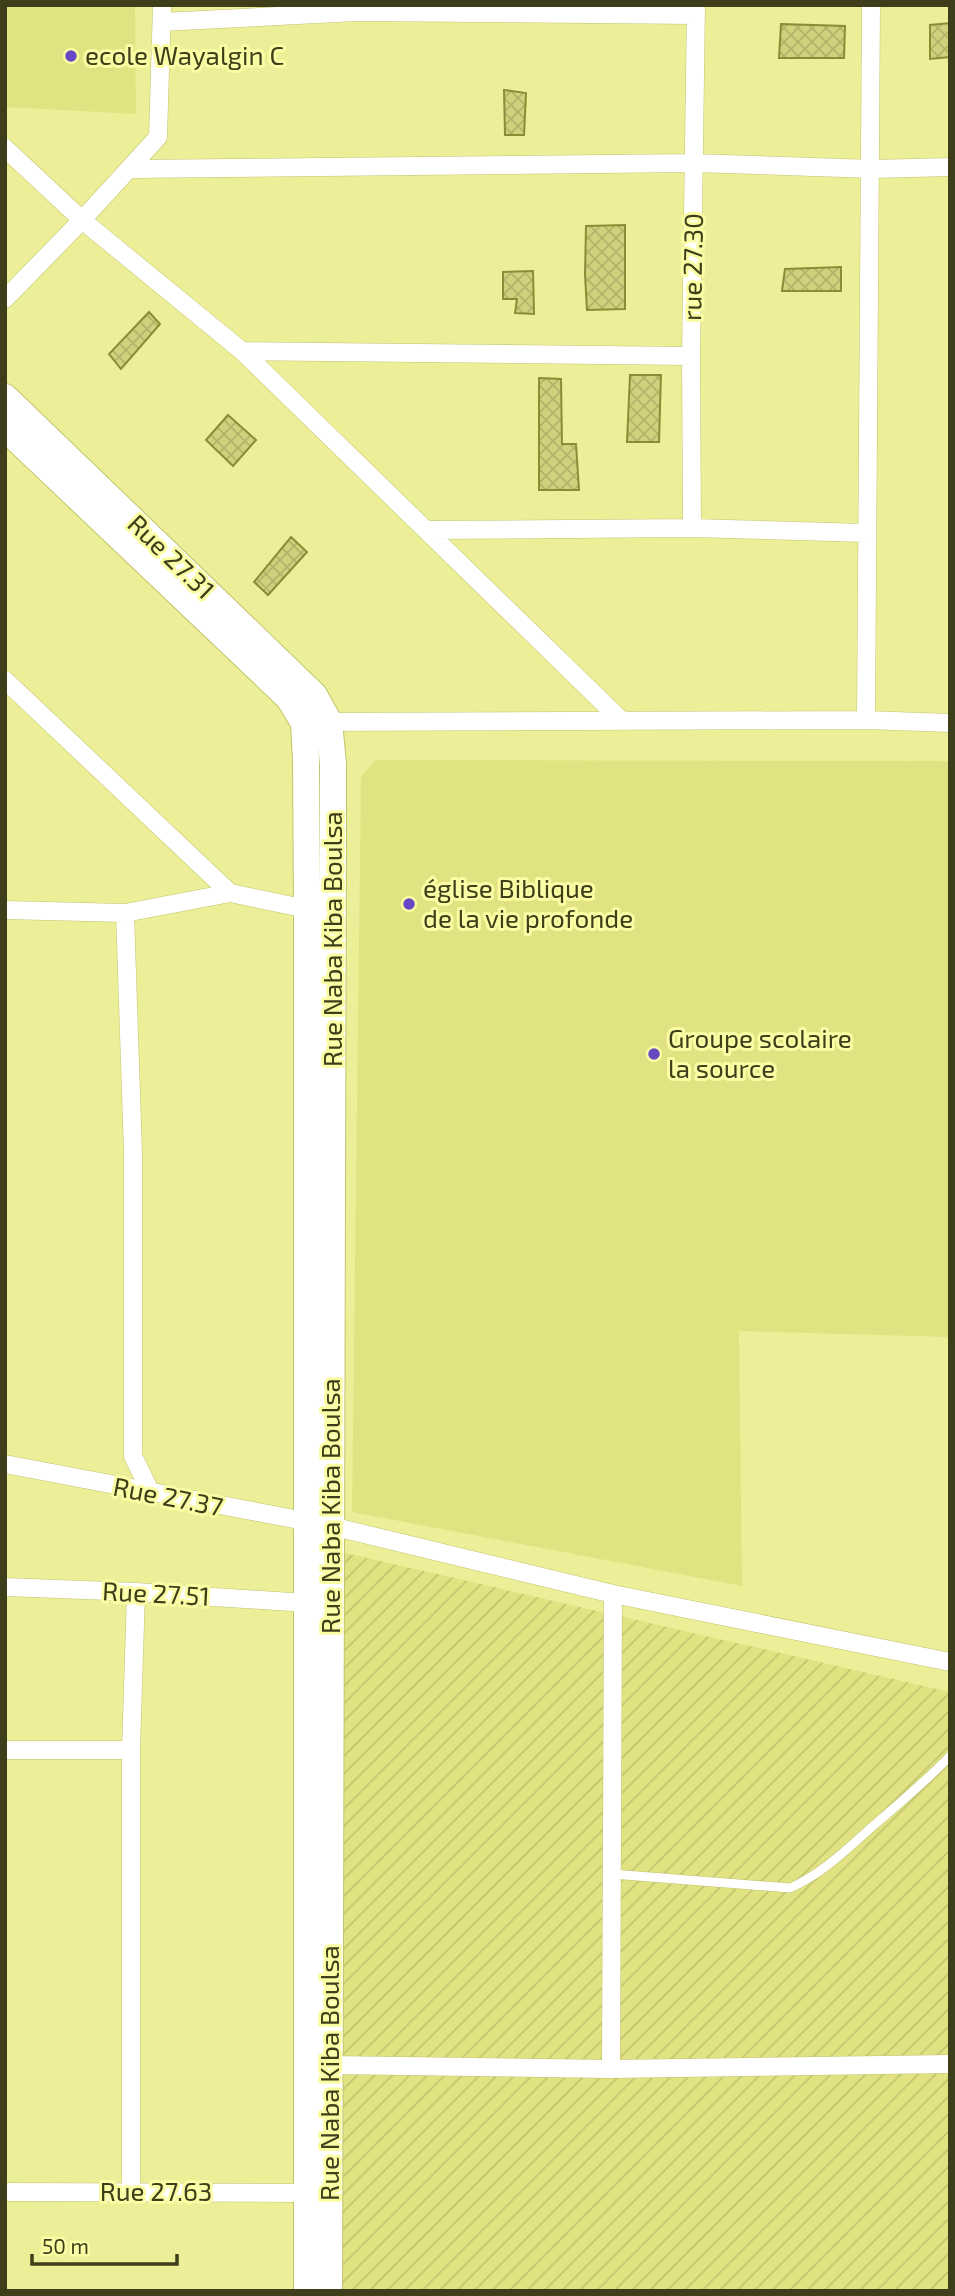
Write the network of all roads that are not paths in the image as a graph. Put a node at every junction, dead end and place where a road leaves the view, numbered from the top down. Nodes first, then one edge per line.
1 (871, 5) edge
2 (696, 10) edge
3 (162, 14) edge
4 (5, 148) edge
5 (694, 163) junction
6 (950, 167) edge
7 (131, 169) junction
8 (872, 169) junction
9 (82, 220) junction
10 (5, 299) edge
11 (242, 351) junction
12 (691, 356) junction
13 (5, 397) edge
14 (5, 428) edge
15 (692, 528) junction
16 (428, 530) junction
17 (866, 533) junction
18 (5, 680) edge
19 (622, 720) junction
20 (866, 720) junction
21 (317, 722) junction
22 (950, 723) edge
23 (230, 893) junction
24 (307, 909) junction
25 (5, 910) edge
26 (125, 913) junction
27 (132, 1456) junction
28 (5, 1464) edge
29 (116, 1487) junction
30 (151, 1493) junction
31 (319, 1525) junction
32 (5, 1587) edge
33 (136, 1592) junction
34 (614, 1594) junction
35 (307, 1603) junction
36 (950, 1662) edge
37 (5, 1750) edge
38 (131, 1750) junction
39 (950, 1756) edge
40 (612, 1874) junction
41 (950, 2064) edge
42 (330, 2066) junction
43 (611, 2069) junction
44 (5, 2192) edge
45 (131, 2192) junction
46 (307, 2193) junction
47 (307, 2291) edge
48 (329, 2291) edge

1 - 8 street
2 - 3 street
2 - 5 street, rue 27.30
3 - 7 street
4 - 9 street
5 - 7 street
5 - 8 street
5 - 12 street, rue 27.30
6 - 8 street
7 - 9 street
8 - 17 street
9 - 10 street
9 - 11 street
11 - 12 street
11 - 16 street
12 - 15 street, rue 27.30
13 - 21 street, Rue 27.31
14 - 21 street, Rue 27.31
15 - 16 street
15 - 17 street
16 - 19 street
17 - 20 street
18 - 23 street
19 - 20 street
19 - 21 street
20 - 22 street
21 - 24 street, Rue Naba Kiba Boulsa
21 - 31 street, Rue Naba Kiba Boulsa
23 - 24 street
23 - 26 street
24 - 31 street, Rue Naba Kiba Boulsa
25 - 26 street
26 - 27 street
27 - 29 street
27 - 30 street
28 - 29 street, Rue 27.37
29 - 30 street, Rue 27.37
30 - 31 street, Rue 27.37
31 - 34 street, Rue 27.37
31 - 35 street, Rue Naba Kiba Boulsa
31 - 42 street, Rue Naba Kiba Boulsa
32 - 33 street, Rue 27.51
33 - 35 street, Rue 27.51
33 - 38 street
34 - 36 street, Rue 27.37
34 - 40 street
35 - 46 street, Rue Naba Kiba Boulsa
37 - 38 street
38 - 45 street
39 - 40 lane
40 - 43 street
41 - 43 street
42 - 43 street
42 - 48 street, Rue Naba Kiba Boulsa
44 - 45 street, Rue 27.63
45 - 46 street, Rue 27.63
46 - 47 street, Rue Naba Kiba Boulsa

